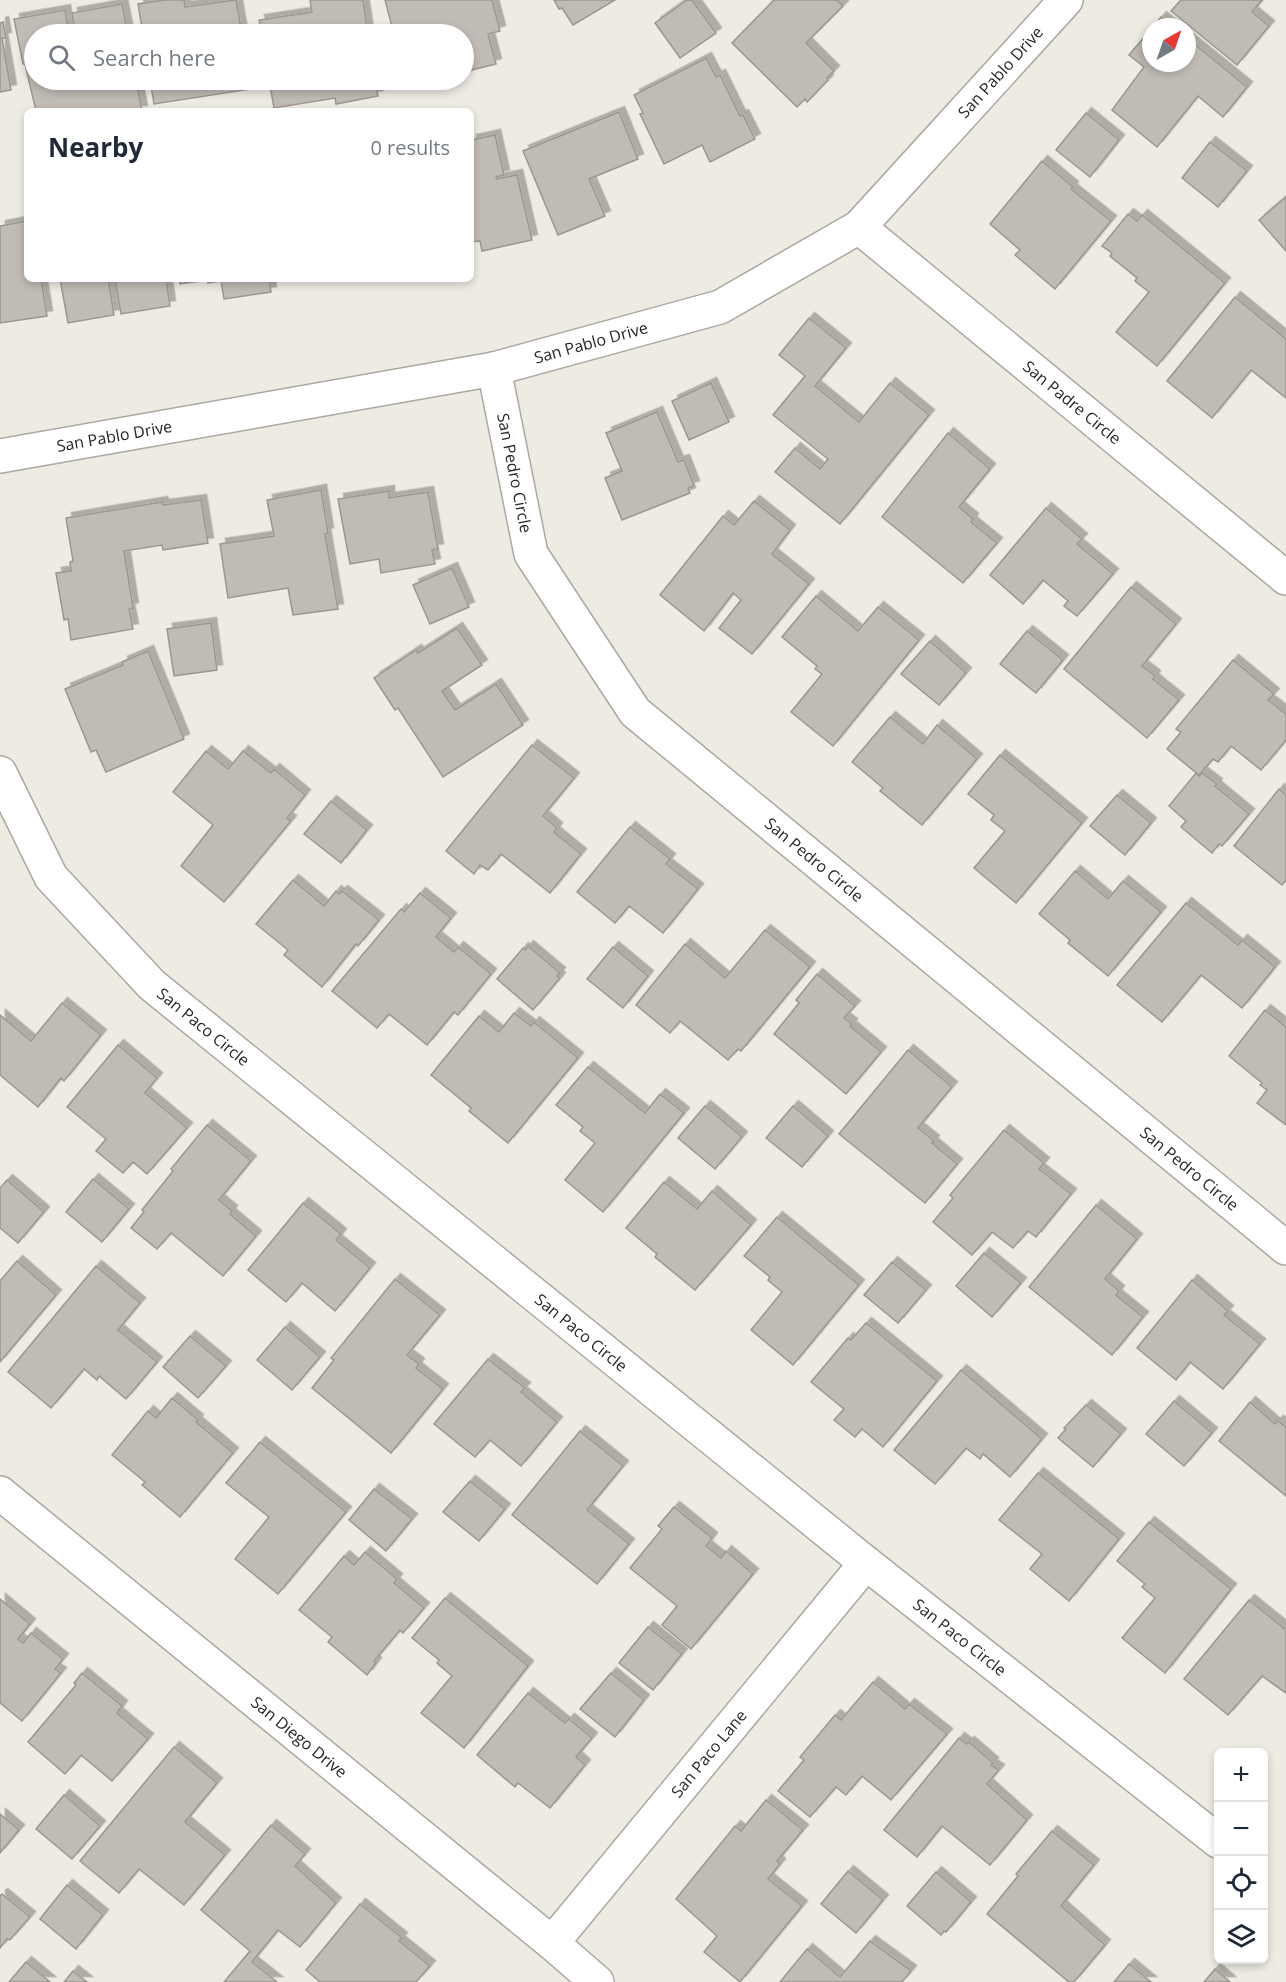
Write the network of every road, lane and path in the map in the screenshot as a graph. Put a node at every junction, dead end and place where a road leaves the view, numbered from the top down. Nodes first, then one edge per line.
1 (1066, 0) edge
2 (858, 227) junction
3 (494, 369) junction
4 (0, 456) edge
5 (1282, 566) edge
6 (0, 772) edge
7 (1286, 1248) edge
8 (0, 1493) edge
9 (866, 1563) junction
10 (1214, 1837) edge
11 (552, 1943) junction
12 (597, 1982) edge

1 - 2 street, San Pablo Drive
2 - 3 street, San Pablo Drive
2 - 5 street, San Padre Circle
3 - 4 street, San Pablo Drive
3 - 7 street, San Pedro Circle
6 - 9 street, San Paco Circle
8 - 11 street, San Diego Drive
9 - 10 street, San Paco Circle
9 - 11 street, San Paco Lane
11 - 12 street, San Diego Drive

